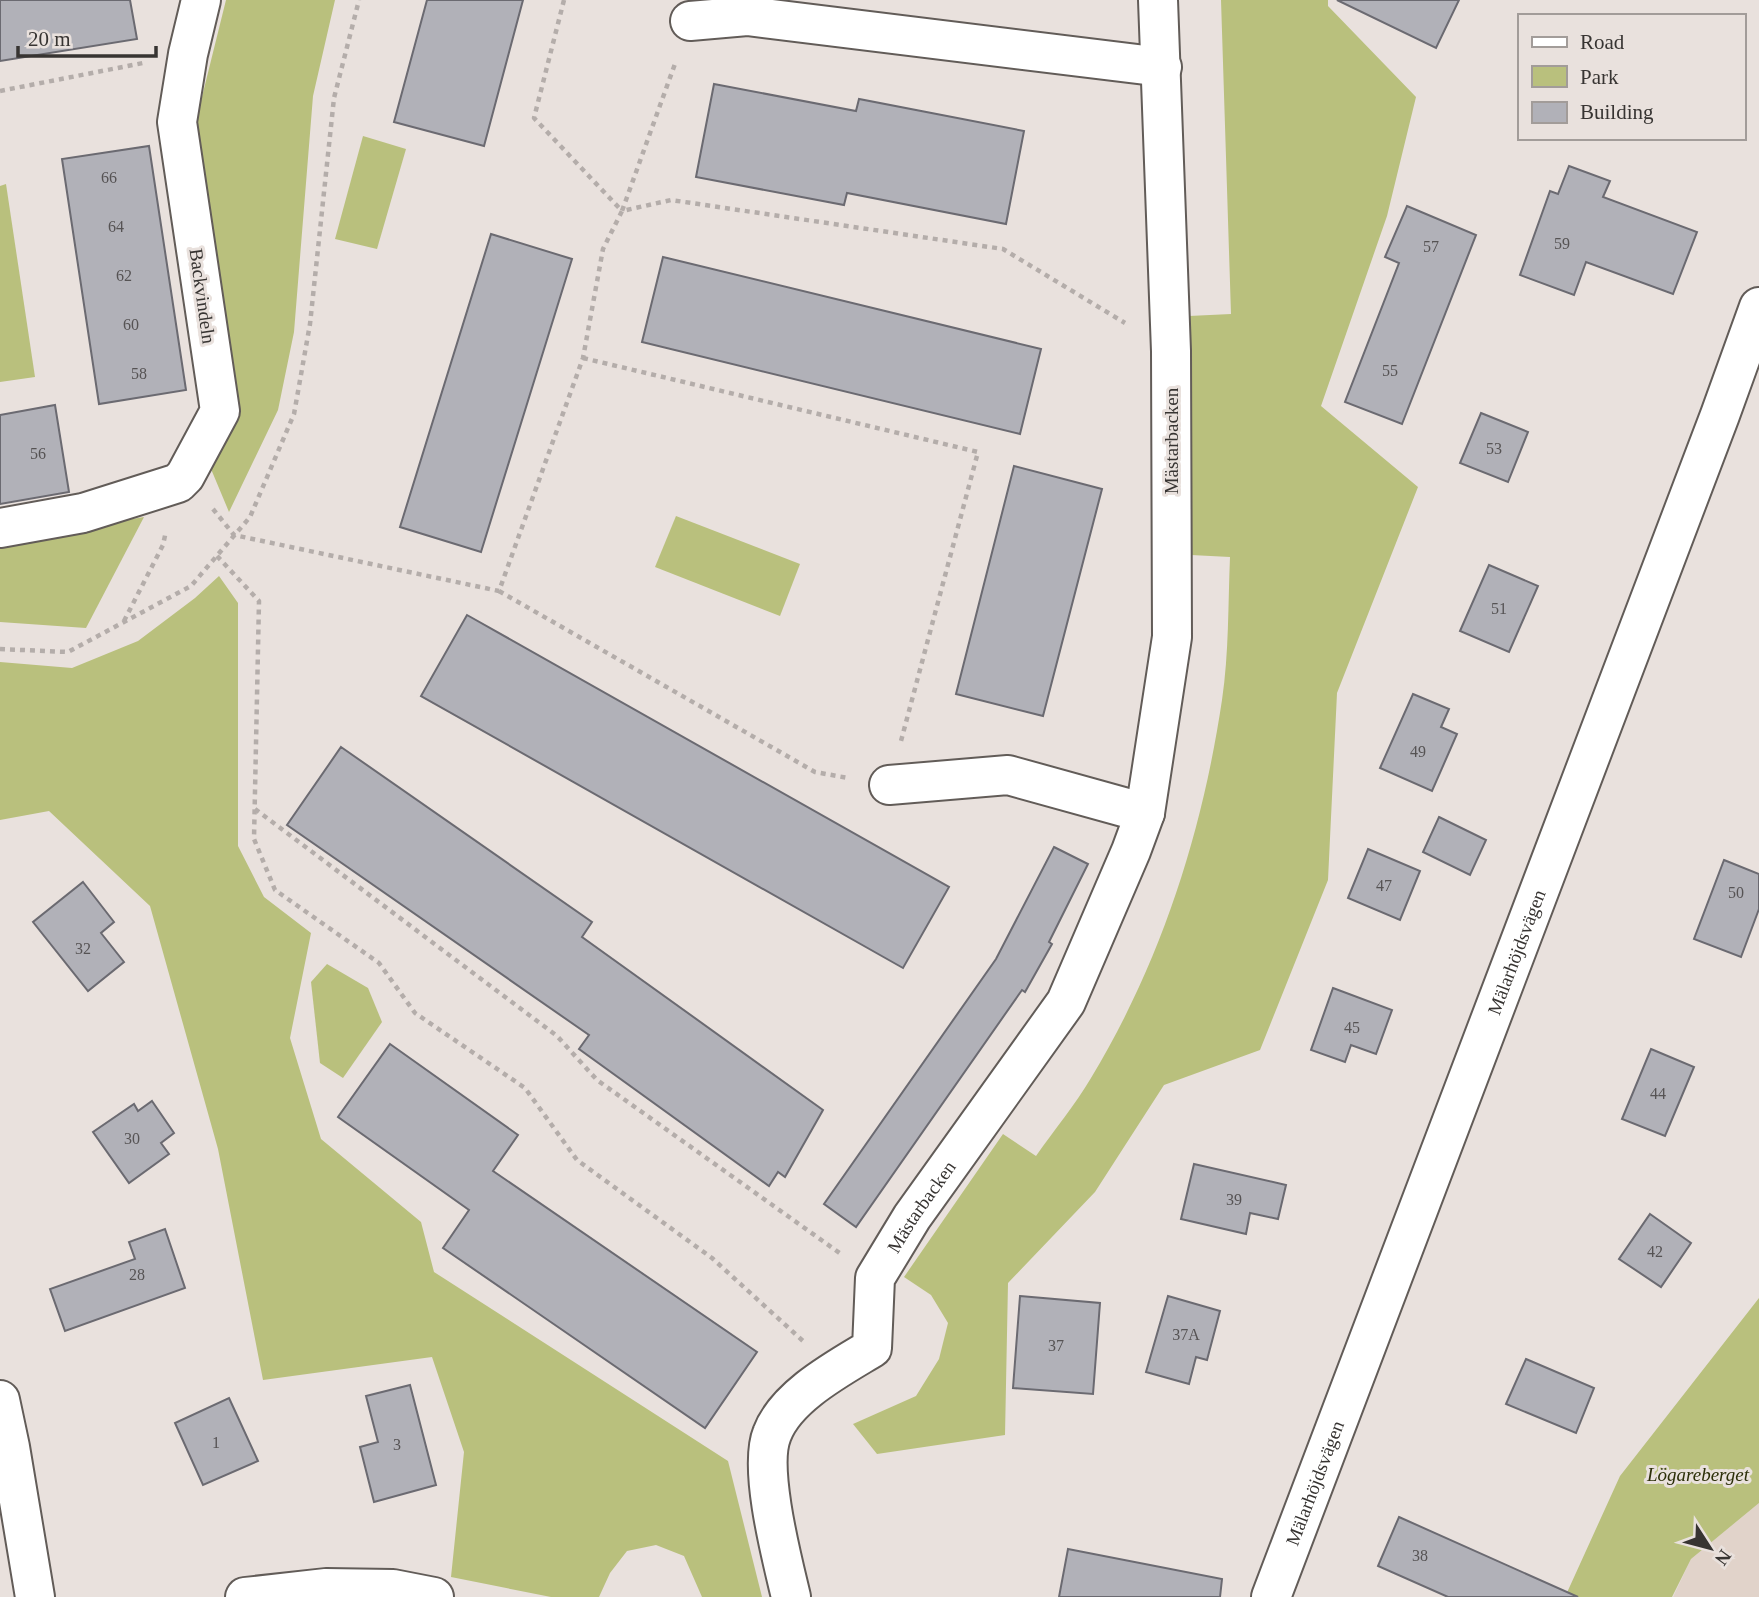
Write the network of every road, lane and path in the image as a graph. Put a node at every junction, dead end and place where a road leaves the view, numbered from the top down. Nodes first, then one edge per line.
1 (201, 0) edge
2 (359, 0) edge
3 (564, 0) edge
4 (1158, 0) edge
5 (690, 21) joint
6 (188, 54) junction
7 (1162, 66) junction
8 (0, 91) edge
9 (622, 211) junction
10 (1759, 307) edge
11 (1171, 351) junction
12 (583, 358) junction
13 (178, 483) junction
14 (0, 528) edge
15 (234, 535) junction
16 (217, 556) junction
17 (499, 591) junction
18 (123, 623) junction
19 (0, 649) edge
20 (889, 785) junction
21 (255, 808) junction
22 (1144, 813) junction
23 (876, 1278) junction
24 (834, 1370) junction
25 (0, 1401) edge
26 (35, 1597) edge
27 (245, 1597) edge
28 (433, 1597) edge
29 (791, 1597) edge
30 (1272, 1597) edge

1 - 6 street, Backvindeln
2 - 15 path
3 - 9 path
4 - 7 street, Mästarbacken
5 - 7 street
5 - 9 path
6 - 8 path
6 - 13 street, Backvindeln
7 - 11 street, Mästarbacken
9 - 11 path
9 - 12 path
10 - 30 street, Mälarhöjdsvägen
11 - 22 street, Mästarbacken
12 - 17 path
12 - 20 path
13 - 14 street
13 - 18 path
15 - 16 path
15 - 17 path
16 - 18 path
16 - 21 path
17 - 20 path
18 - 19 path
20 - 22 street
21 - 23 path
21 - 24 path
22 - 23 street, Mästarbacken
23 - 24 street, Mästarbacken
24 - 29 street, Mästarbacken
25 - 26 street
27 - 28 street

